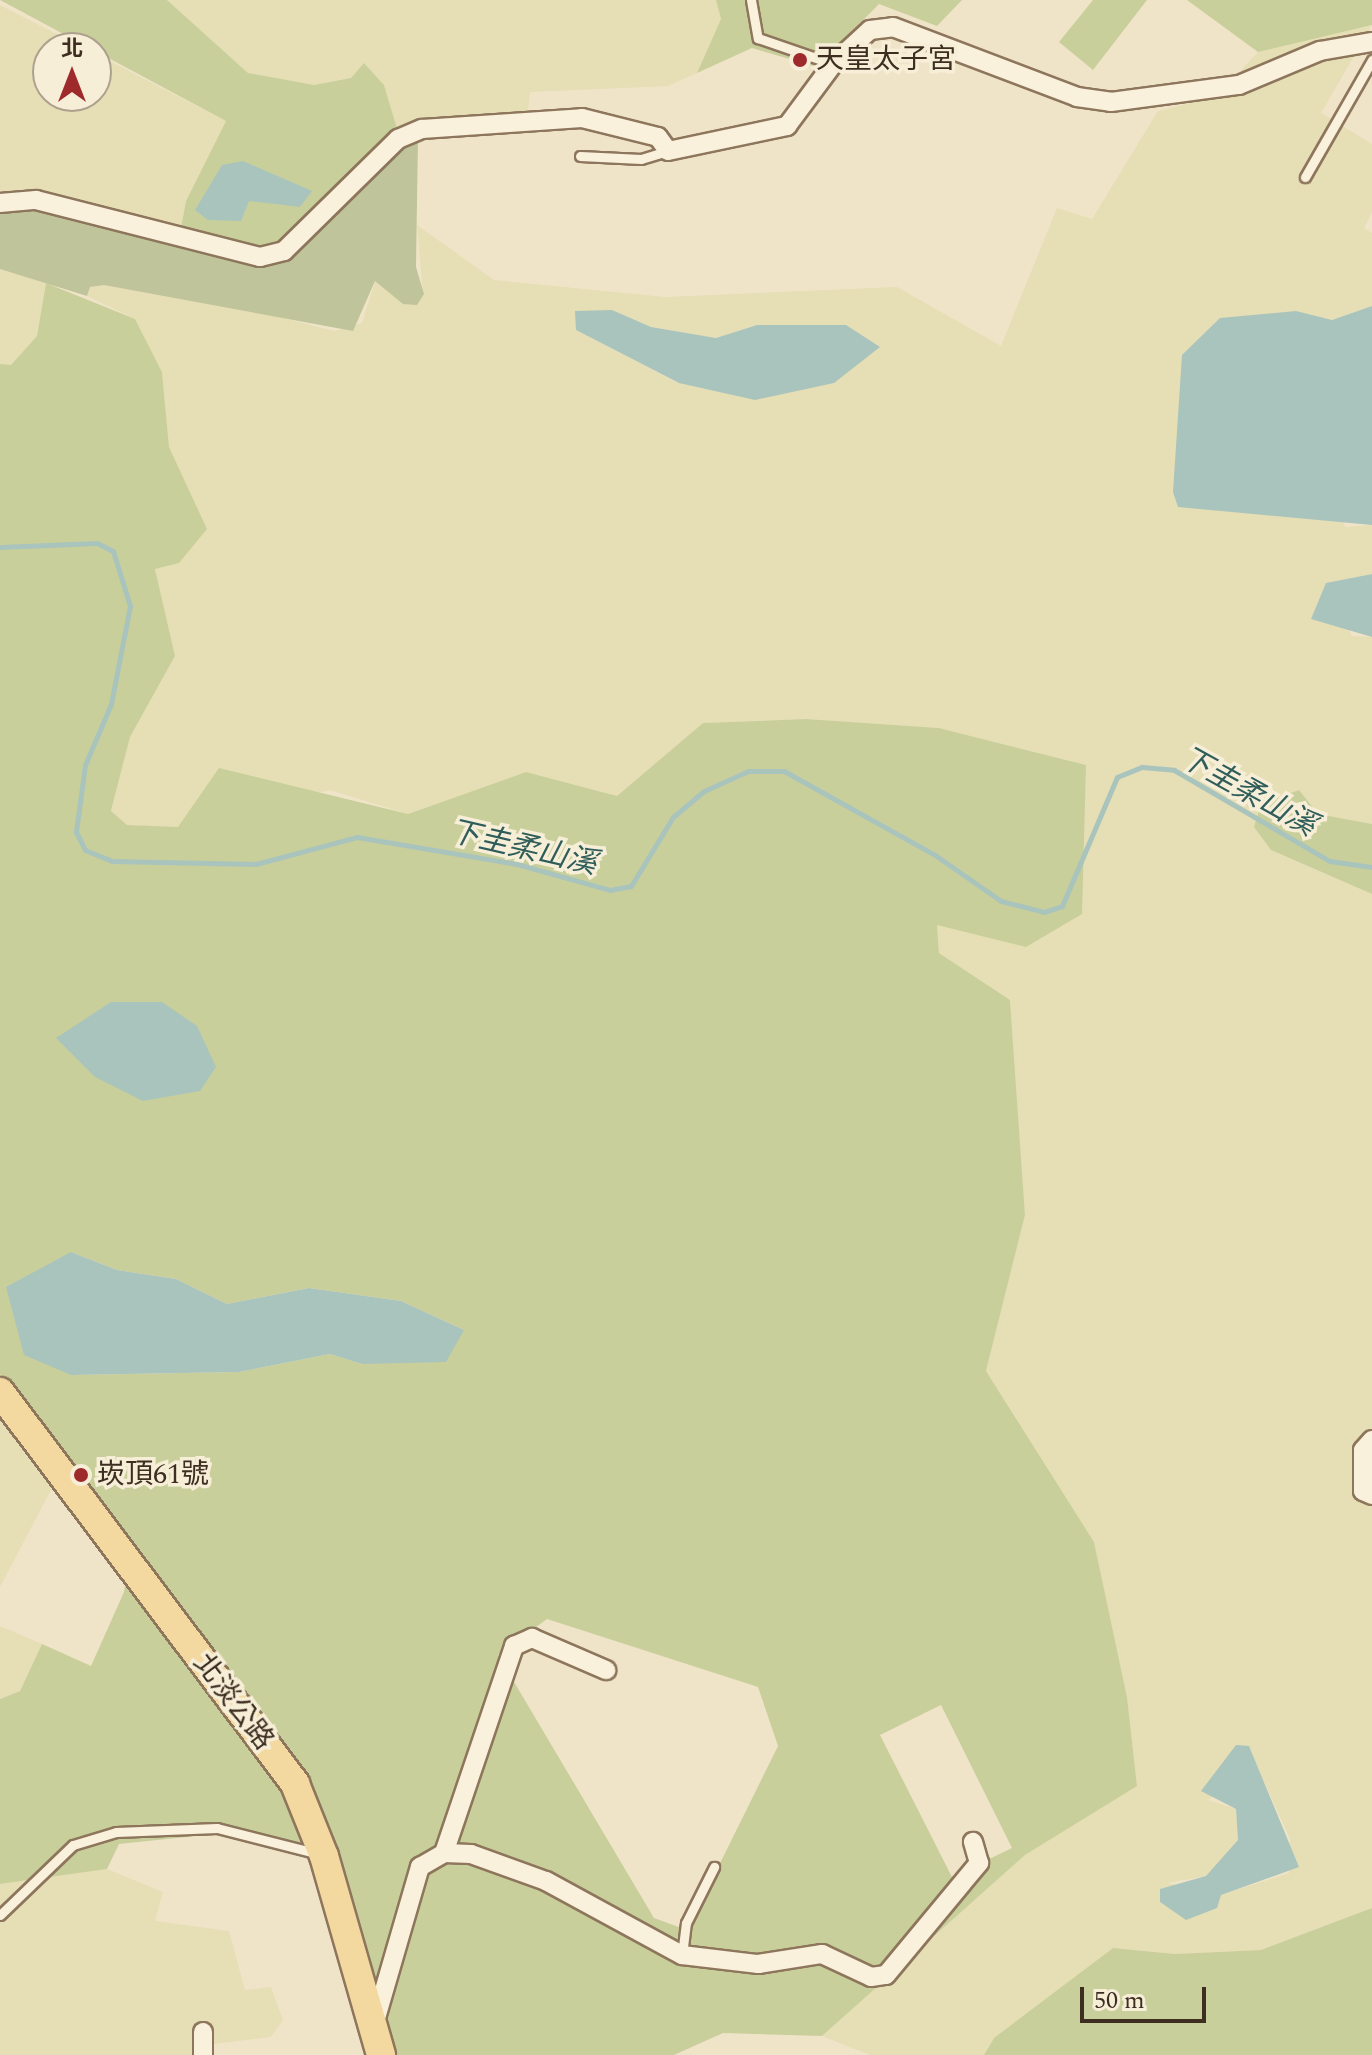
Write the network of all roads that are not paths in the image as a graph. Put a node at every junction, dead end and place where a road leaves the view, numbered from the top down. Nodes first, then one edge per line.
1 (751, 0) edge
2 (1372, 42) edge
3 (1372, 60) edge
4 (833, 64) junction
5 (668, 151) junction
6 (580, 156) dead end
7 (1305, 177) dead end
8 (0, 203) edge
9 (0, 1392) edge
10 (1372, 1440) edge
11 (1372, 1495) edge
12 (606, 1670) dead end
13 (973, 1842) dead end
14 (444, 1853) junction
15 (324, 1856) junction
16 (714, 1867) dead end
17 (0, 1915) edge
18 (682, 1955) junction
19 (203, 2032) dead end
20 (376, 2047) edge
21 (203, 2055) edge

1 - 4 lane
2 - 4 street
3 - 7 lane
4 - 5 street
5 - 6 lane
5 - 8 street
9 - 15 main road, 北淡公路
10 - 11 street
12 - 14 street
13 - 18 street
14 - 18 street
14 - 20 street
15 - 17 lane
15 - 20 main road, 北淡公路
16 - 18 lane
19 - 21 street

